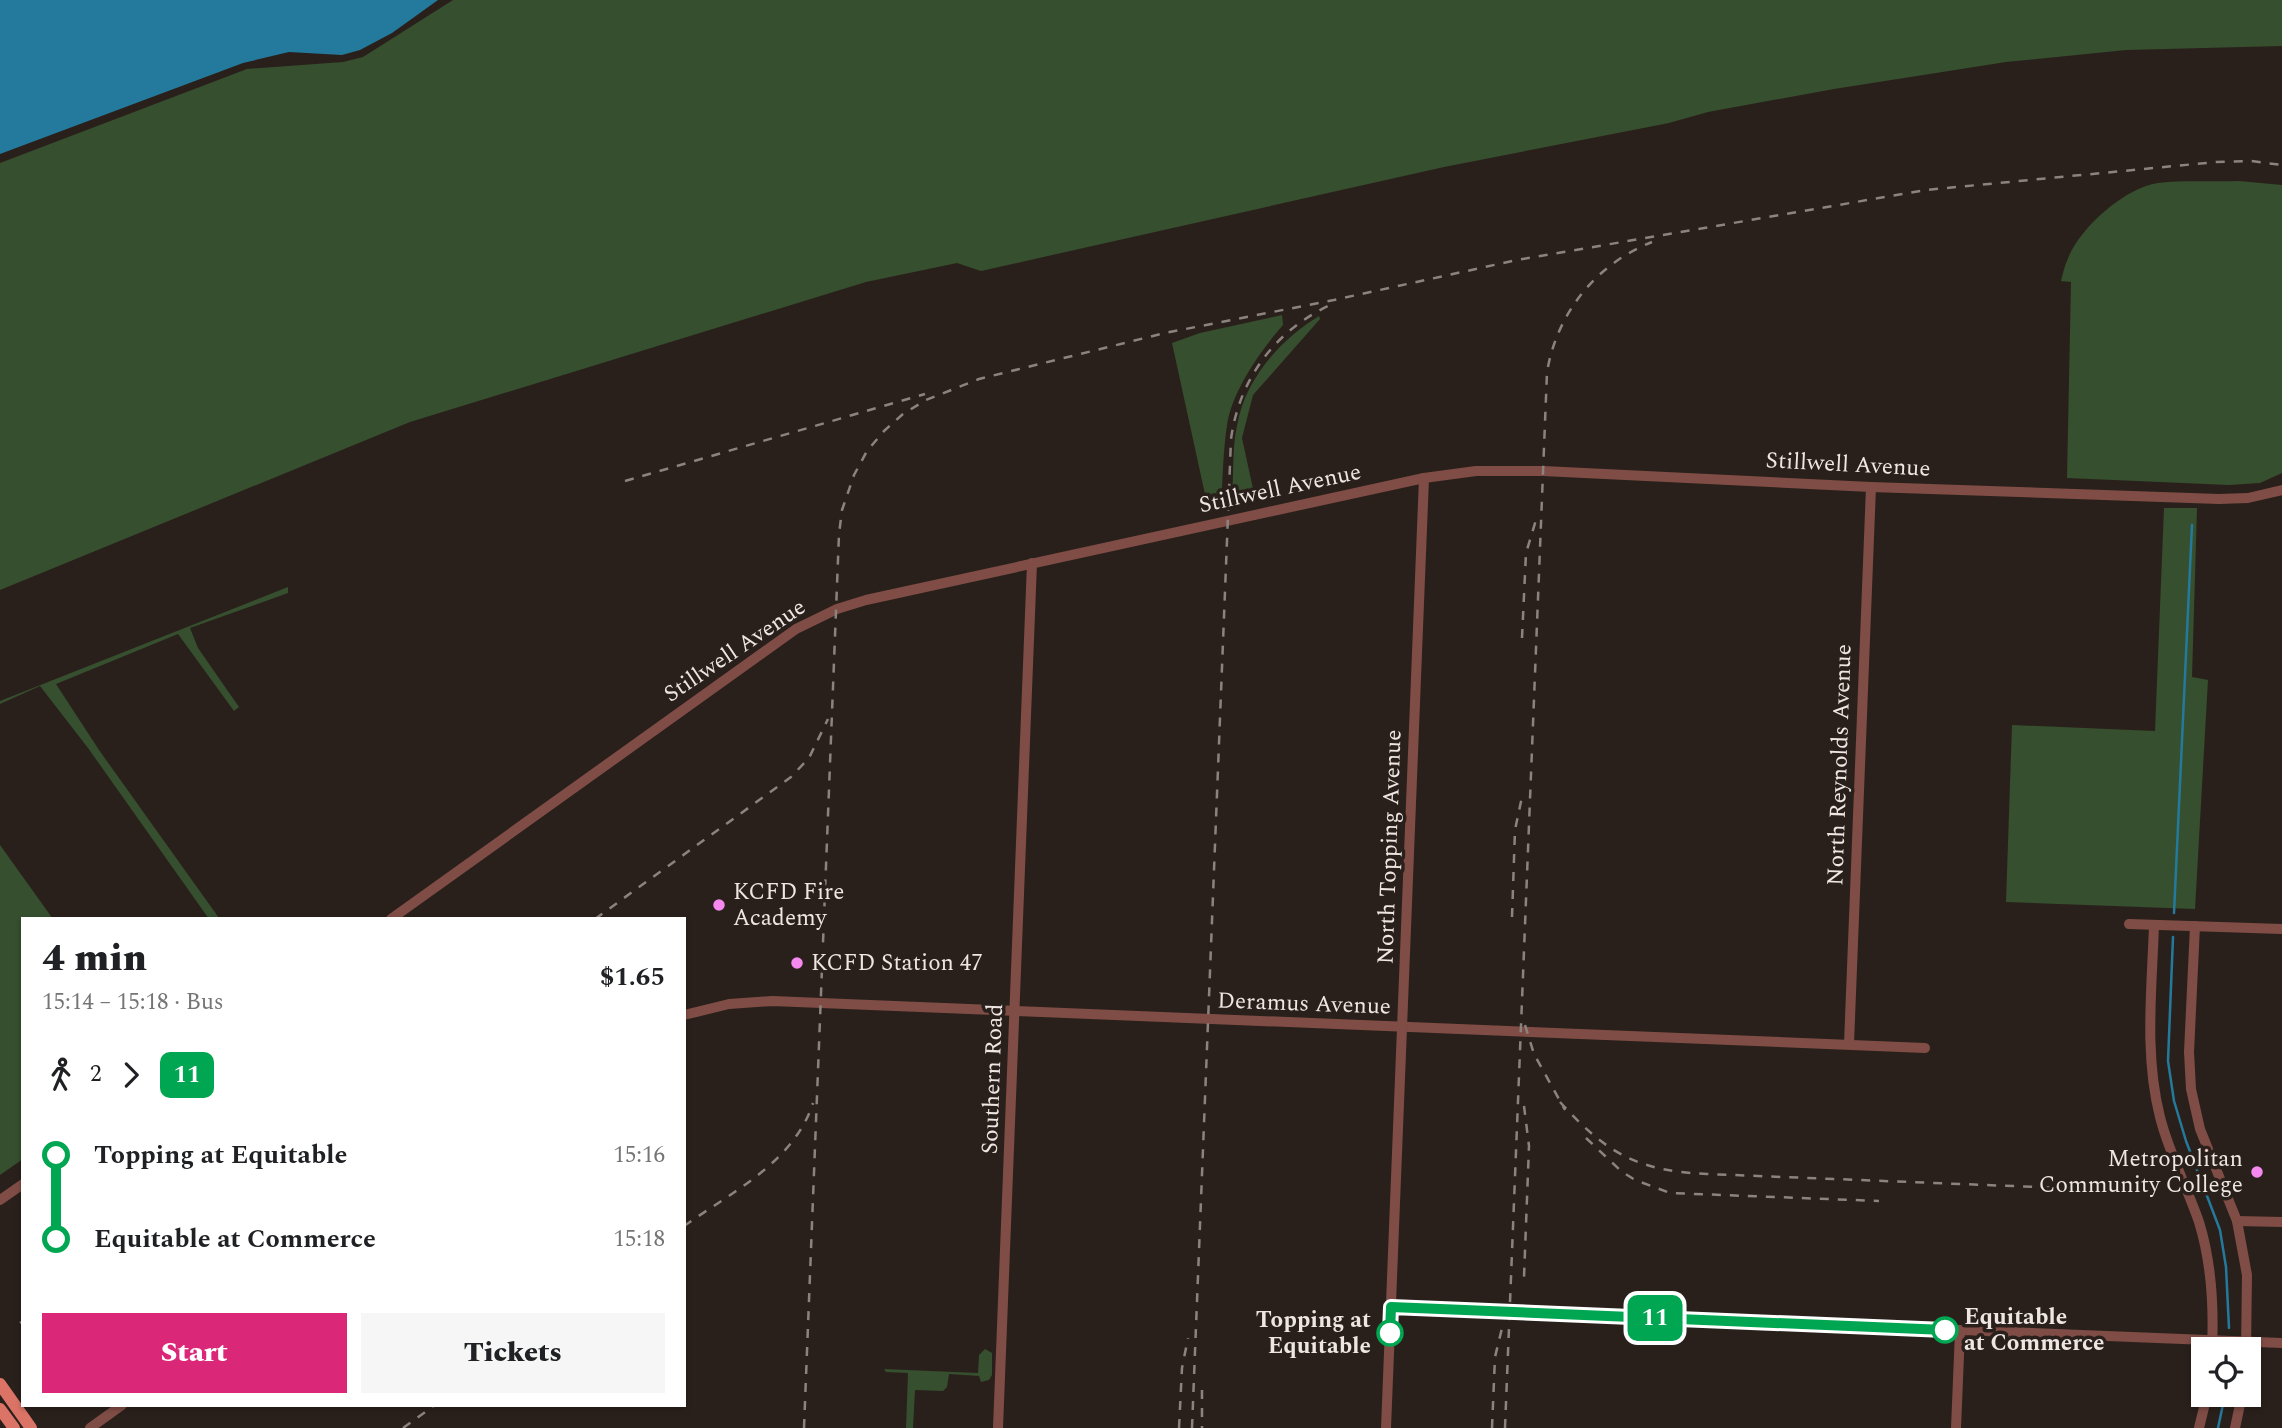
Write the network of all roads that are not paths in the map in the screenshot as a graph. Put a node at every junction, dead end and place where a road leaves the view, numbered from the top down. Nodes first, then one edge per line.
1 (1424, 478) junction
2 (1871, 487) junction
3 (2282, 490) edge
4 (1031, 563) junction
5 (394, 917) edge
6 (2129, 924) dead end
7 (2154, 925) junction
8 (2194, 926) junction
9 (2282, 929) edge
10 (1014, 1011) junction
11 (686, 1014) edge
12 (1402, 1027) junction
13 (1849, 1044) junction
14 (1925, 1048) dead end
15 (21, 1185) edge
16 (0, 1200) edge
17 (2237, 1221) junction
18 (2282, 1222) edge
19 (1391, 1307) junction
20 (1960, 1331) junction
21 (2212, 1337) edge
22 (2246, 1337) edge
23 (2282, 1343) edge
24 (2191, 1344) edge
25 (2261, 1345) edge
26 (0, 1384) edge
27 (119, 1407) edge
28 (2204, 1407) edge
29 (2239, 1407) edge
30 (0, 1409) edge
31 (14, 1428) edge
32 (31, 1428) edge
33 (90, 1428) edge
34 (998, 1428) edge
35 (1386, 1428) edge
36 (1956, 1428) edge
37 (2199, 1428) edge
38 (2235, 1428) edge

1 - 2 street, Stillwell Avenue
1 - 4 street, Stillwell Avenue
1 - 12 street, North Topping Avenue
2 - 3 street, Stillwell Avenue
2 - 13 street, North Reynolds Avenue
4 - 5 street, Stillwell Avenue
4 - 10 street, Southern Road
6 - 7 street
7 - 8 street
7 - 21 street
8 - 9 street
8 - 17 street
10 - 11 street, Deramus Avenue
10 - 12 street, Deramus Avenue
10 - 34 street, Southern Road
12 - 13 street, Deramus Avenue
12 - 19 street, North Topping Avenue
13 - 14 street, Deramus Avenue
15 - 16 street
17 - 18 street
17 - 22 street
19 - 20 street
19 - 35 street, North Topping Avenue
20 - 24 street
20 - 36 street
23 - 25 street
26 - 32 main road
27 - 33 street
28 - 37 street
29 - 38 street
30 - 31 main road

